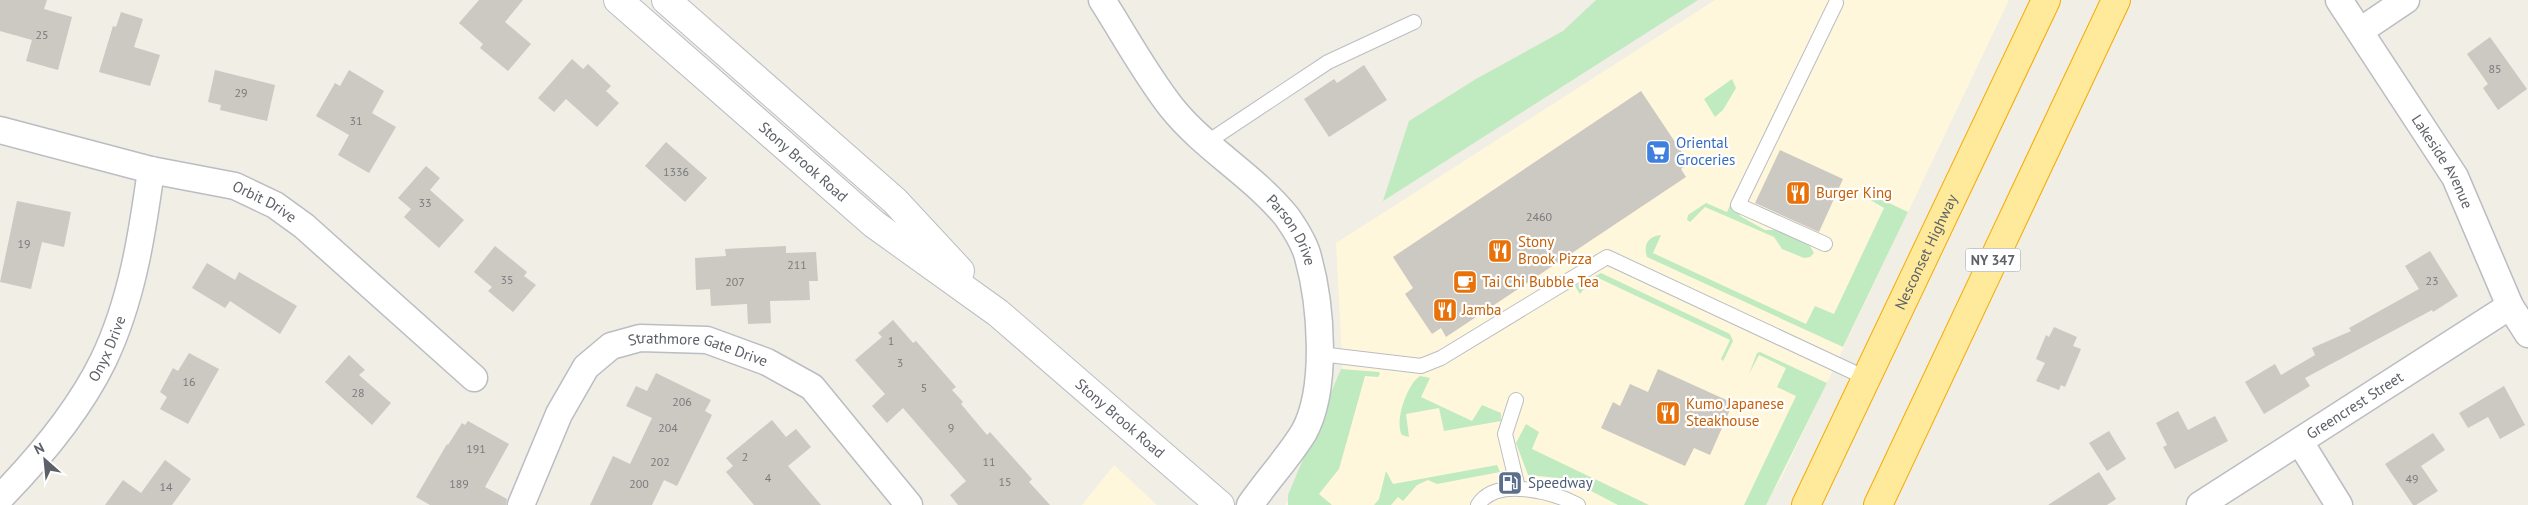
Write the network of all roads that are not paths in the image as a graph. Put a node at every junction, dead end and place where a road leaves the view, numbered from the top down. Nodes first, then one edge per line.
1 (618, 0) edge
2 (666, 0) edge
3 (1102, 0) edge
4 (2046, 0) edge
5 (2116, 0) edge
6 (2339, 0) edge
7 (2406, 0) edge
8 (1836, 3) dead end
9 (1414, 22) dead end
10 (2360, 31) junction
11 (0, 130) edge
12 (1206, 143) junction
13 (151, 170) junction
14 (1825, 244) dead end
15 (2510, 306) junction
16 (998, 313) junction
17 (2528, 334) edge
18 (1320, 354) junction
19 (474, 378) dead end
20 (1866, 378) junction
21 (1516, 400) dead end
22 (2300, 442) junction
23 (1518, 488) junction
24 (0, 498) edge
25 (1218, 504) edge
26 (521, 505) edge
27 (909, 505) edge
28 (1250, 505) edge
29 (1478, 505) edge
30 (1578, 505) edge
31 (1806, 505) edge
32 (1878, 505) edge
33 (2200, 505) edge
34 (2340, 505) edge

1 - 16 main road, Stony Brook Road
2 - 16 main road, Stony Brook Road
3 - 12 street, Parson Drive
4 - 20 highway, Nesconset Highway
5 - 32 highway, NY 347
6 - 10 street, Lakeside Avenue
7 - 10 street
8 - 14 lane
9 - 12 lane
10 - 15 street, Lakeside Avenue
11 - 13 street, Orbit Drive
12 - 18 street, Parson Drive
13 - 19 street, Orbit Drive
13 - 24 street, Onyx Drive
15 - 17 street, Lakeside Avenue
15 - 22 street, Greencrest Street
16 - 25 main road, Stony Brook Road
18 - 20 lane
18 - 28 street, Parson Drive
20 - 31 highway, Nesconset Highway
21 - 23 lane
22 - 33 street, Greencrest Street
22 - 34 street
23 - 29 lane
23 - 30 lane
26 - 27 street, Strathmore Gate Drive

